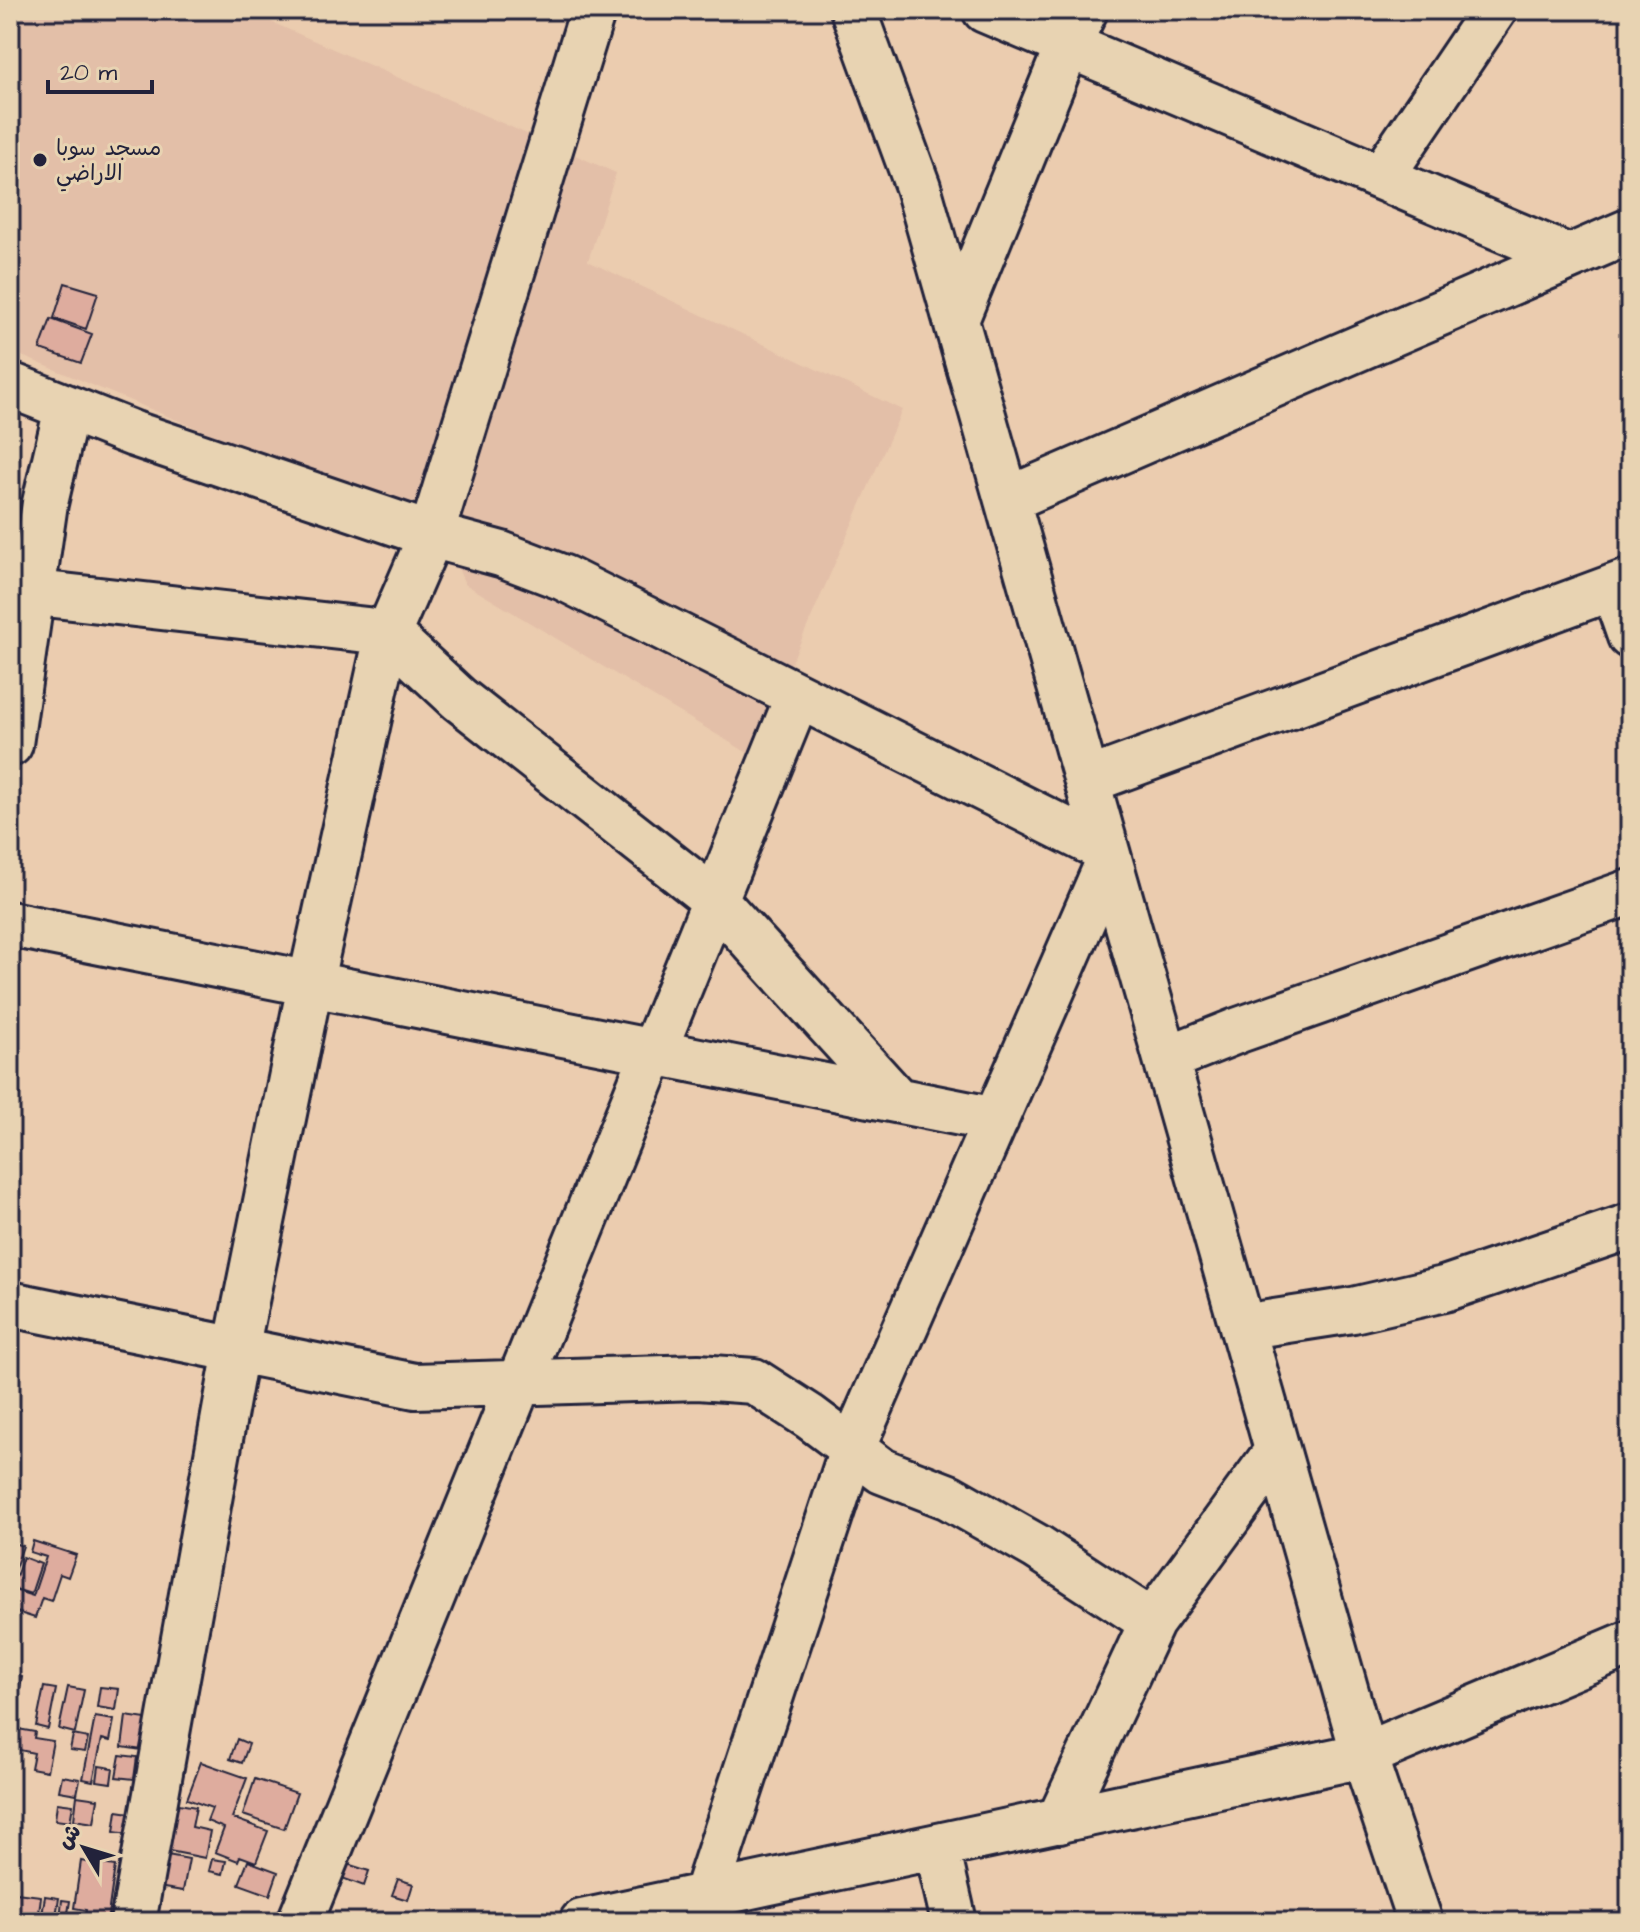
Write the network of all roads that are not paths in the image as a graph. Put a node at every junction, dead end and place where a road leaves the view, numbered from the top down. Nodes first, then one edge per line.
1 (593, 10) edge
2 (853, 10) edge
3 (985, 10) edge
4 (1494, 10) edge
5 (1077, 28) edge
6 (1381, 177) junction
7 (1630, 231) edge
8 (1569, 257) junction
9 (956, 320) junction
10 (10, 385) edge
11 (67, 408) junction
12 (1007, 500) junction
13 (431, 535) junction
14 (1621, 584) edge
15 (20, 592) edge
16 (387, 636) junction
17 (1630, 636) edge
18 (798, 696) junction
19 (10, 744) edge
20 (1087, 781) junction
21 (1108, 855) junction
22 (1630, 892) edge
23 (716, 901) junction
24 (10, 924) edge
25 (310, 985) junction
26 (655, 1051) junction
27 (1166, 1059) junction
28 (897, 1100) junction
29 (996, 1120) junction
30 (1630, 1226) edge
31 (10, 1304) edge
32 (1242, 1327) junction
33 (236, 1350) junction
34 (520, 1381) junction
35 (852, 1449) junction
36 (1277, 1451) junction
37 (1152, 1622) junction
38 (1630, 1643) edge
39 (1364, 1755) junction
40 (1059, 1821) junction
41 (937, 1847) junction
42 (705, 1896) junction
43 (133, 1922) edge
44 (300, 1922) edge
45 (582, 1922) edge
46 (954, 1922) edge
47 (1420, 1922) edge

1 - 13 street
2 - 9 street
3 - 5 street
4 - 6 street
5 - 6 street
5 - 9 street
6 - 8 street
7 - 8 street
8 - 12 street
9 - 12 street
10 - 11 street
11 - 13 street
11 - 15 street
12 - 20 street
13 - 16 street
13 - 18 street
14 - 17 street
14 - 20 street
15 - 16 street
15 - 19 street
16 - 23 street
16 - 25 street
18 - 21 street
18 - 23 street
20 - 21 street
21 - 27 street
21 - 29 street
22 - 27 street
23 - 26 street
23 - 28 street
24 - 25 street
25 - 26 street
25 - 33 street
26 - 28 street
26 - 34 street
27 - 32 street
28 - 29 street
29 - 35 street
30 - 32 street
31 - 33 street
32 - 36 street
33 - 34 street
33 - 43 street
34 - 35 street
34 - 44 street
35 - 37 street
35 - 42 street
36 - 37 street
36 - 39 street
37 - 40 street
38 - 39 street
39 - 40 street
39 - 47 street
40 - 41 street
41 - 42 street
41 - 46 street
42 - 45 street

